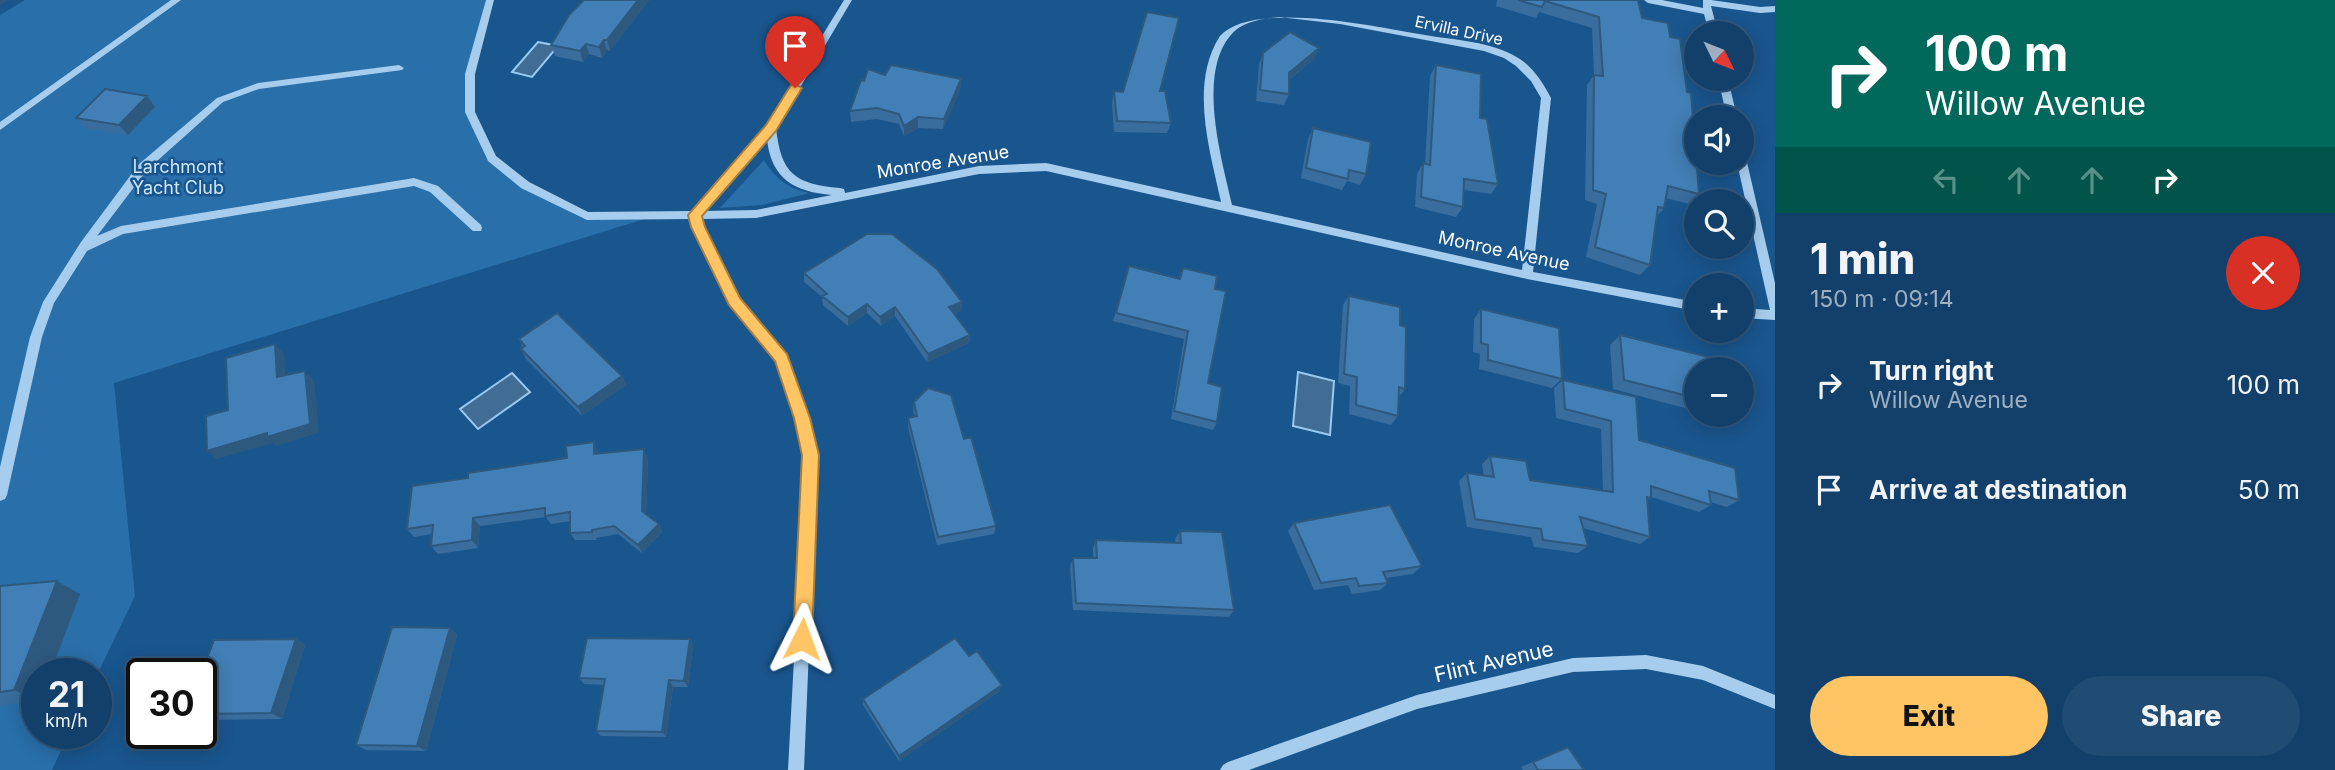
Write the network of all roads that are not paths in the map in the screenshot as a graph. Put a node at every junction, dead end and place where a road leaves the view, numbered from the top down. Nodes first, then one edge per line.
1 (177, 0) edge
2 (490, 0) edge
3 (848, 0) edge
4 (1648, 0) edge
5 (1707, 4) edge
6 (1775, 9) edge
7 (399, 68) dead end
8 (0, 127) edge
9 (771, 128) junction
10 (1745, 175) edge
11 (858, 193) junction
12 (1227, 206) junction
13 (695, 215) junction
14 (477, 228) dead end
15 (83, 248) junction
16 (1527, 275) junction
17 (1684, 305) edge
18 (1775, 308) edge
19 (1754, 314) edge
20 (1775, 315) edge
21 (0, 495) edge
22 (1775, 702) edge
23 (796, 770) edge
24 (1228, 770) edge

1 - 8 street
2 - 13 street, Monroe Avenue
3 - 9 street
4 - 5 street
5 - 6 street
7 - 15 street
9 - 11 street
9 - 13 street
10 - 18 street
11 - 12 street, Monroe Avenue
11 - 13 street, Monroe Avenue
12 - 16 street, Monroe Avenue
12 - 16 street, Ervilla Drive
13 - 23 street
14 - 15 street
15 - 21 street
16 - 17 street, Monroe Avenue
19 - 20 street
22 - 24 street, Flint Avenue

